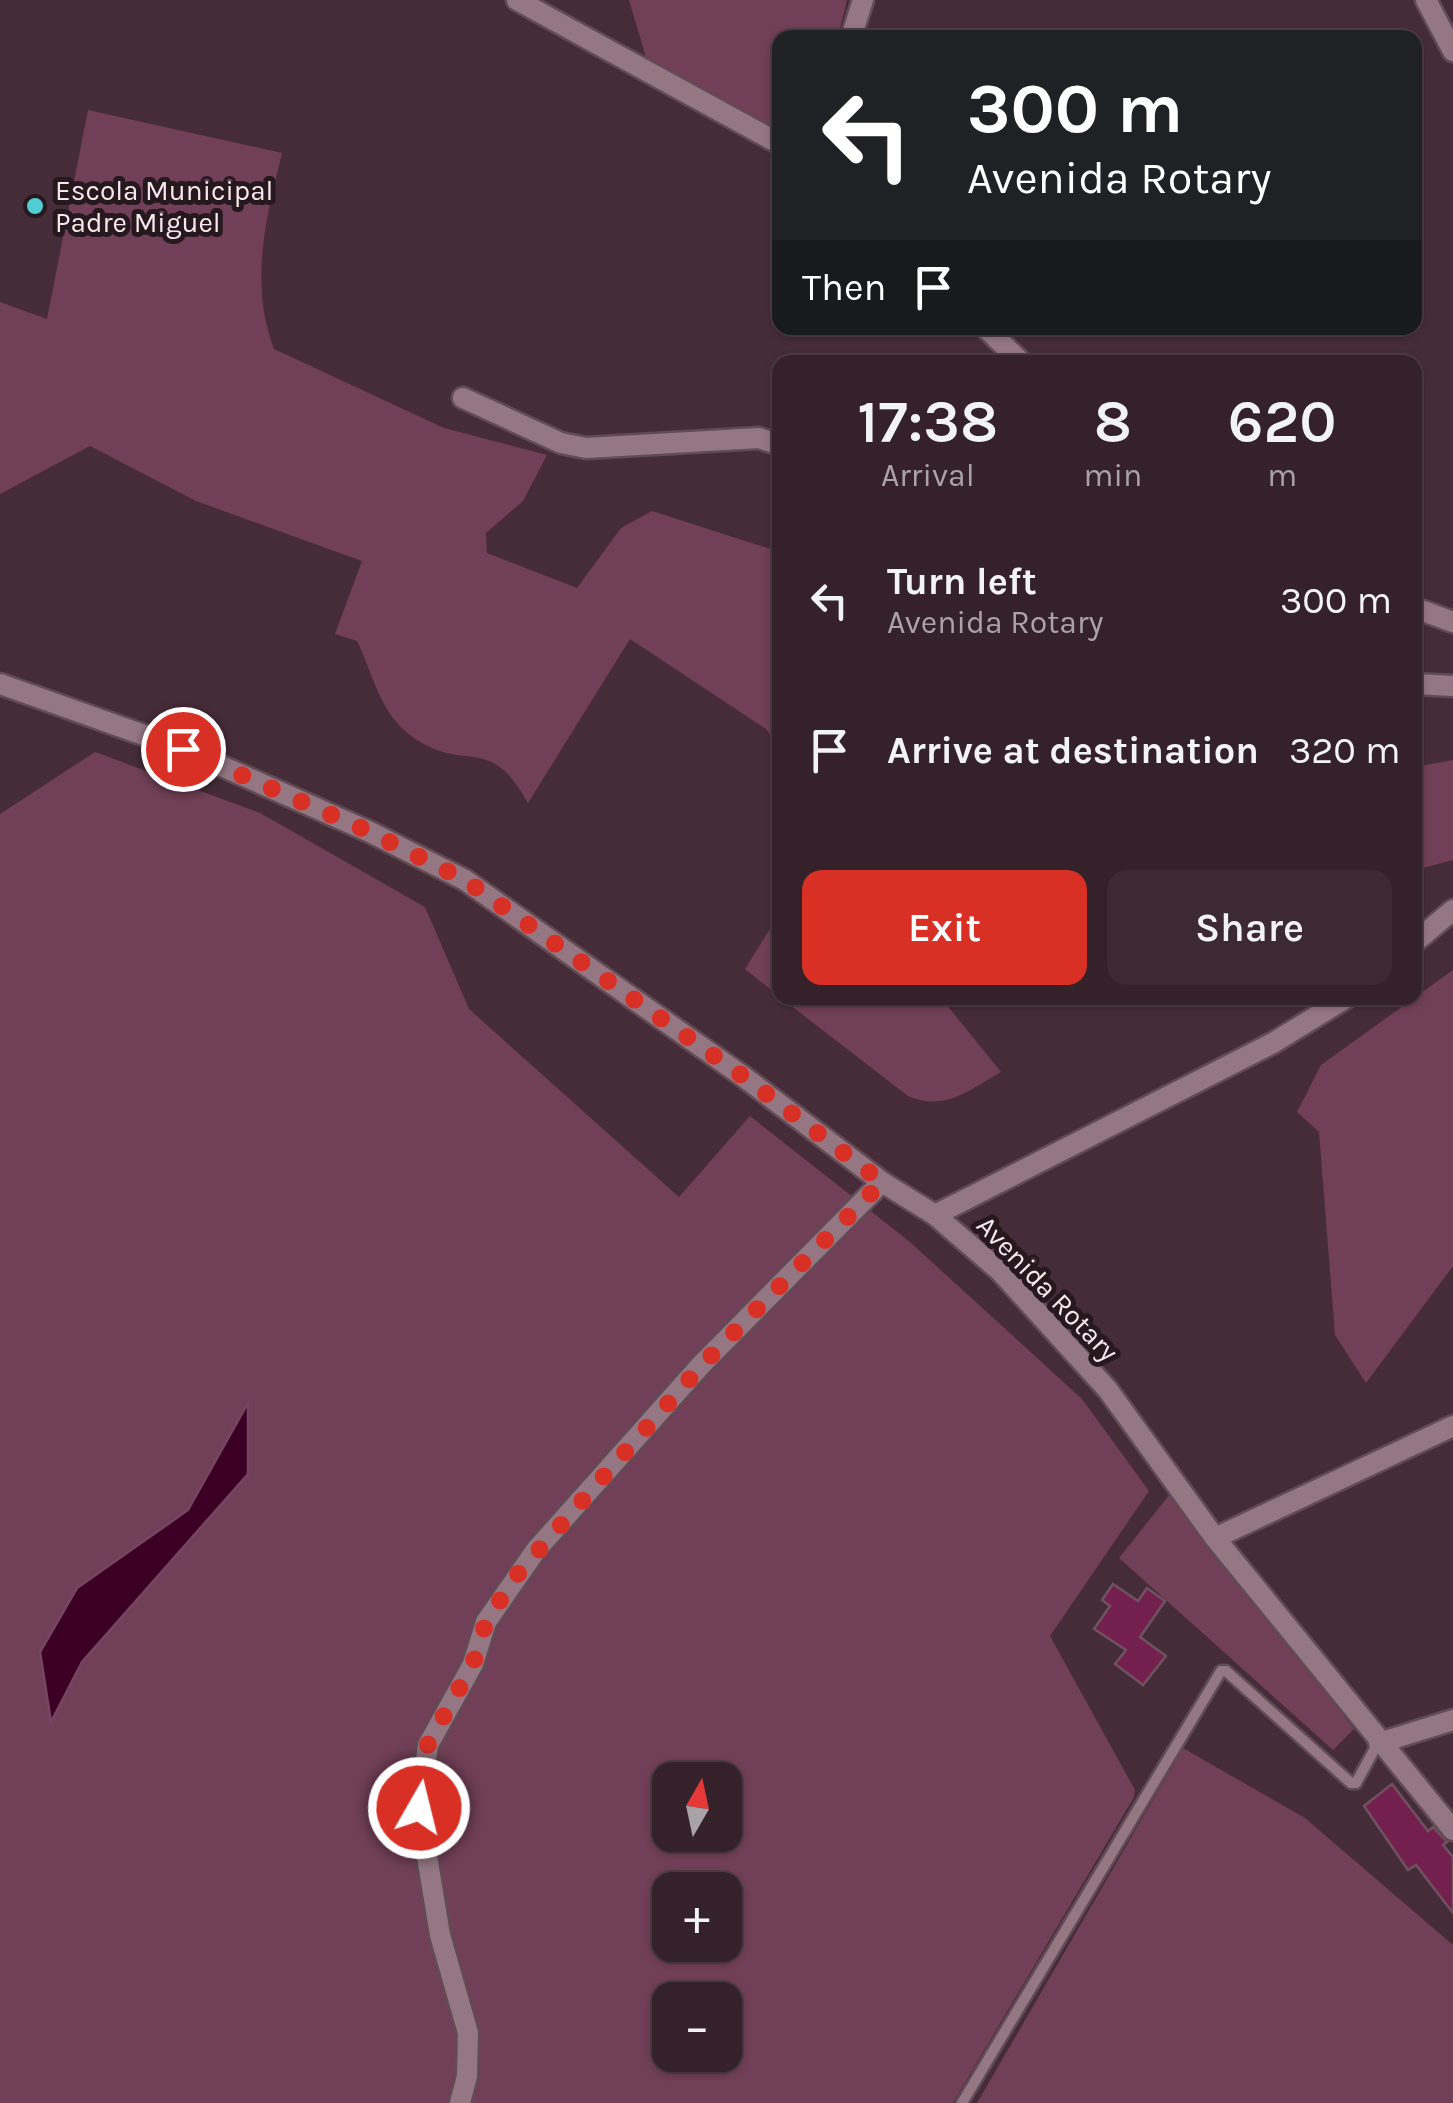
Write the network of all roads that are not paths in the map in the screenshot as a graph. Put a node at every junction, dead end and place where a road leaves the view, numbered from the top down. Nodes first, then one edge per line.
1 (518, 0) edge
2 (863, 0) edge
3 (1426, 0) edge
4 (854, 30) edge
5 (1453, 52) edge
6 (772, 140) edge
7 (993, 335) edge
8 (1014, 355) edge
9 (462, 398) dead end
10 (772, 442) edge
11 (1422, 611) edge
12 (1453, 622) edge
13 (0, 684) edge
14 (1422, 684) edge
15 (1453, 686) edge
16 (1453, 910) edge
17 (1422, 936) edge
18 (1335, 1005) edge
19 (882, 1182) junction
20 (936, 1215) junction
21 (1453, 1426) edge
22 (1214, 1538) junction
23 (1453, 1720) edge
24 (1379, 1742) junction
25 (1453, 1830) edge
26 (460, 2103) edge
27 (962, 2103) edge

1 - 6 street
2 - 4 street
3 - 5 street
7 - 8 street
9 - 10 street
11 - 12 street
13 - 19 street, Avenida Rotary
14 - 15 street
16 - 17 street
18 - 20 street
19 - 20 street, Avenida Rotary
19 - 26 street
20 - 22 street, Avenida Rotary
21 - 22 street
22 - 24 street, Avenida Rotary
23 - 24 street
24 - 25 street, Avenida Rotary
24 - 27 lane

